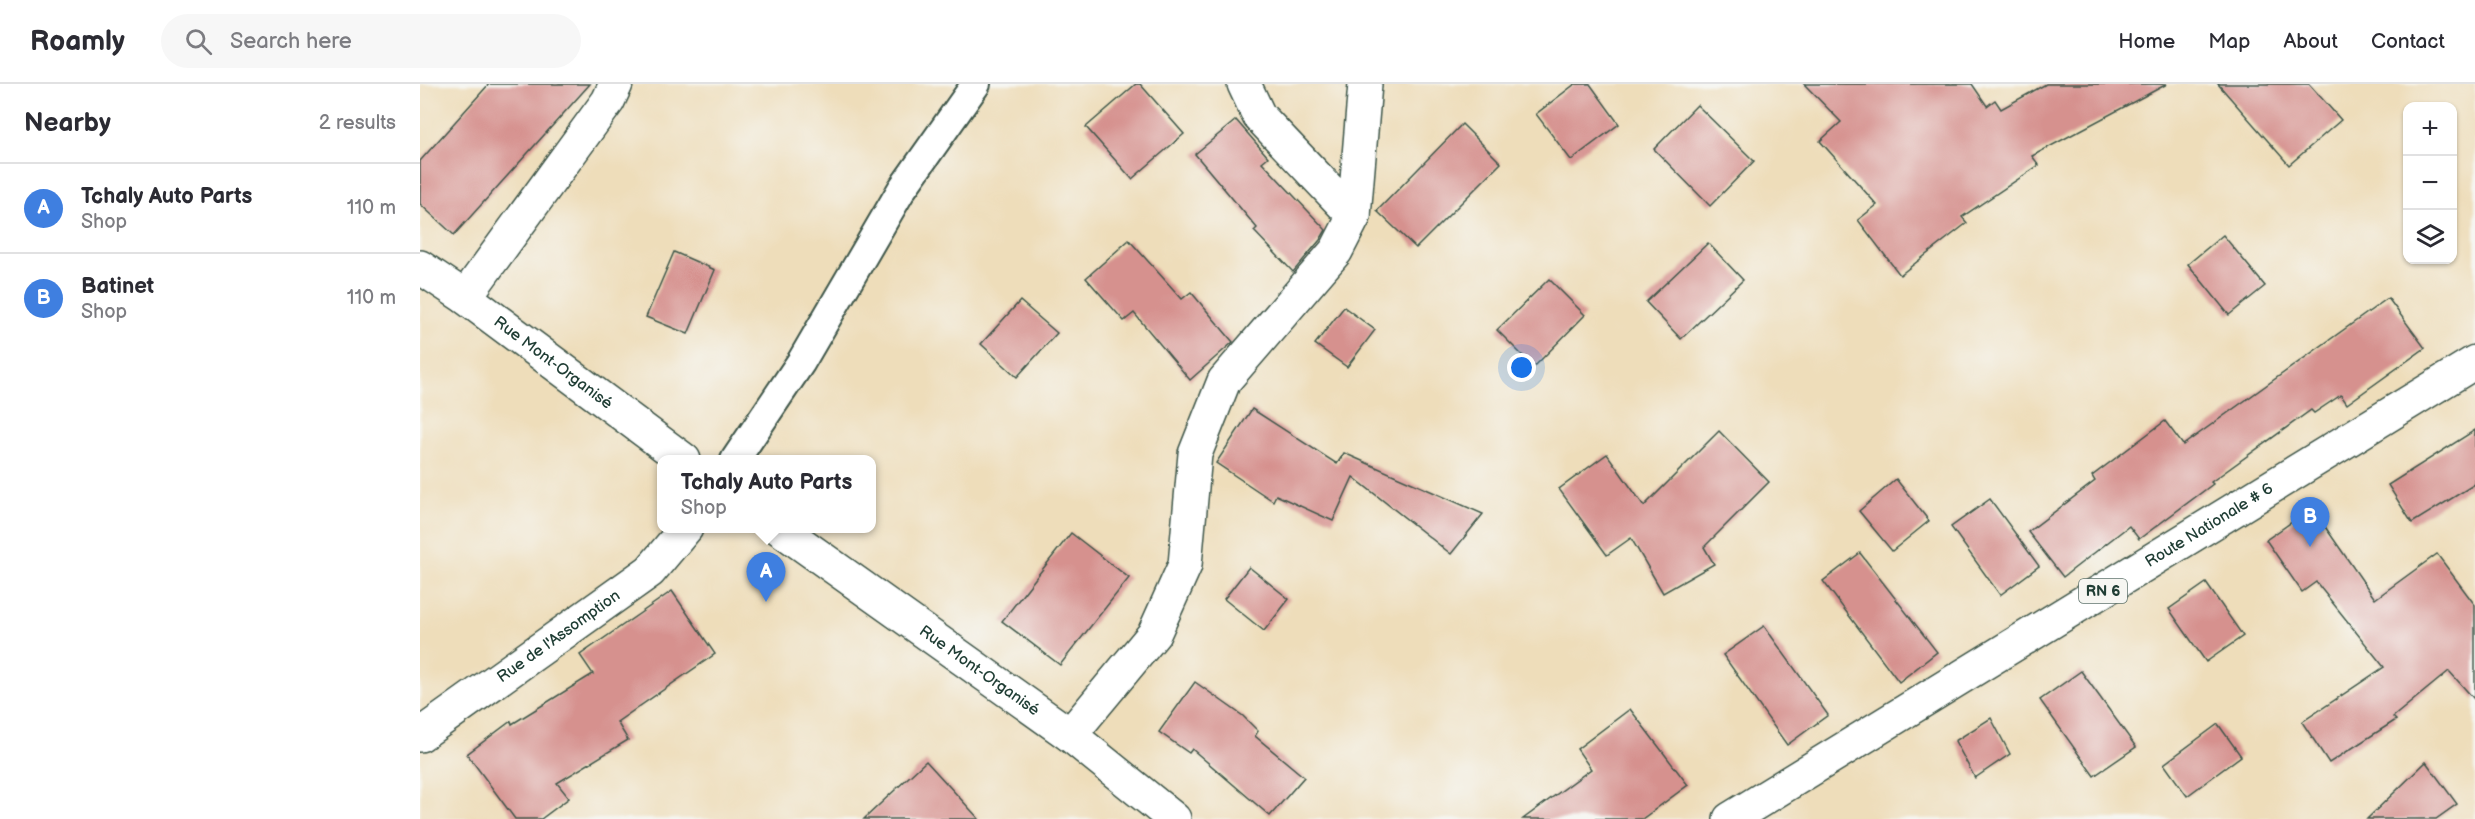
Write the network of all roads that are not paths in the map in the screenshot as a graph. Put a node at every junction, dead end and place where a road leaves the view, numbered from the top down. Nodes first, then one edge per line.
1 (616, 84) edge
2 (976, 84) edge
3 (1244, 84) edge
4 (1365, 84) edge
5 (1354, 216) junction
6 (420, 267) edge
7 (465, 297) junction
8 (2475, 362) edge
9 (679, 455) edge
10 (738, 455) edge
11 (682, 533) edge
12 (786, 533) edge
13 (420, 735) edge
14 (1070, 735) junction
15 (1174, 819) edge
16 (1730, 819) edge

1 - 7 main road
2 - 10 lane
3 - 5 main road
4 - 5 main road
5 - 14 main road
6 - 7 main road, Rue Mont-Organisé
7 - 9 main road, Rue Mont-Organisé
8 - 16 main road, Route Nationale # 6 / RN 6
11 - 13 main road, Rue de l'Assomption
12 - 14 main road, Rue Mont-Organisé
14 - 15 main road, Rue Mont-Organisé

